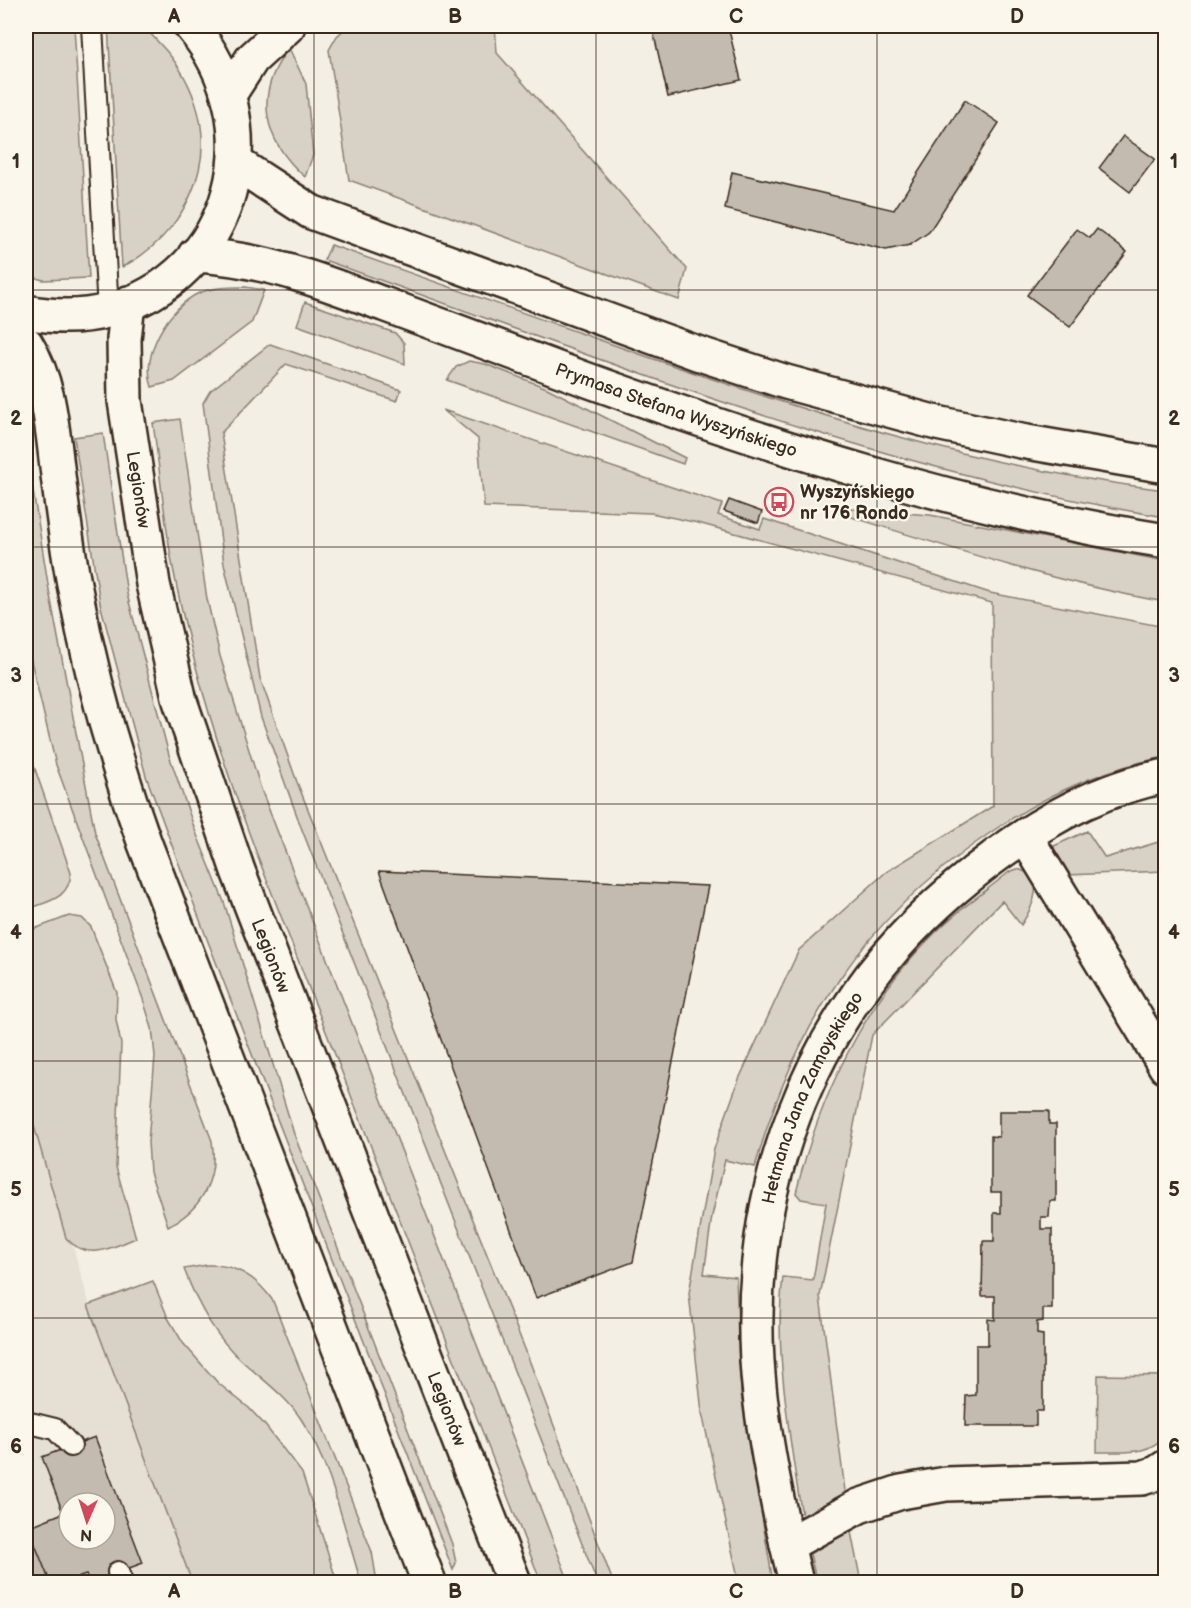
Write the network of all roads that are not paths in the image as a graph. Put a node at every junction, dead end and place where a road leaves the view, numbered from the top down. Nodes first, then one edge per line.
1 (92, 26) edge
2 (192, 26) edge
3 (288, 26) edge
4 (230, 93) junction
5 (236, 163) junction
6 (195, 255) junction
7 (118, 307) junction
8 (26, 312) edge
9 (26, 344) edge
10 (1166, 466) edge
11 (1166, 541) edge
12 (1166, 776) edge
13 (1025, 836) junction
14 (1166, 1067) edge
15 (26, 1422) edge
16 (71, 1446) dead end
17 (1166, 1467) edge
18 (787, 1545) junction
19 (429, 1582) edge
20 (514, 1582) edge
21 (796, 1582) edge

1 - 7 lane
2 - 4 main road
3 - 4 main road
4 - 5 main road
5 - 6 main road
5 - 10 main road
6 - 7 main road
6 - 11 main road, Prymasa Stefana Wyszyńskiego
7 - 8 main road
7 - 20 main road, Legionów
9 - 19 main road
12 - 13 main road, Hetmana Jana Zamoyskiego
13 - 14 main road
13 - 18 main road, Hetmana Jana Zamoyskiego
15 - 16 lane
17 - 18 main road
18 - 21 main road, Hetmana Jana Zamoyskiego

